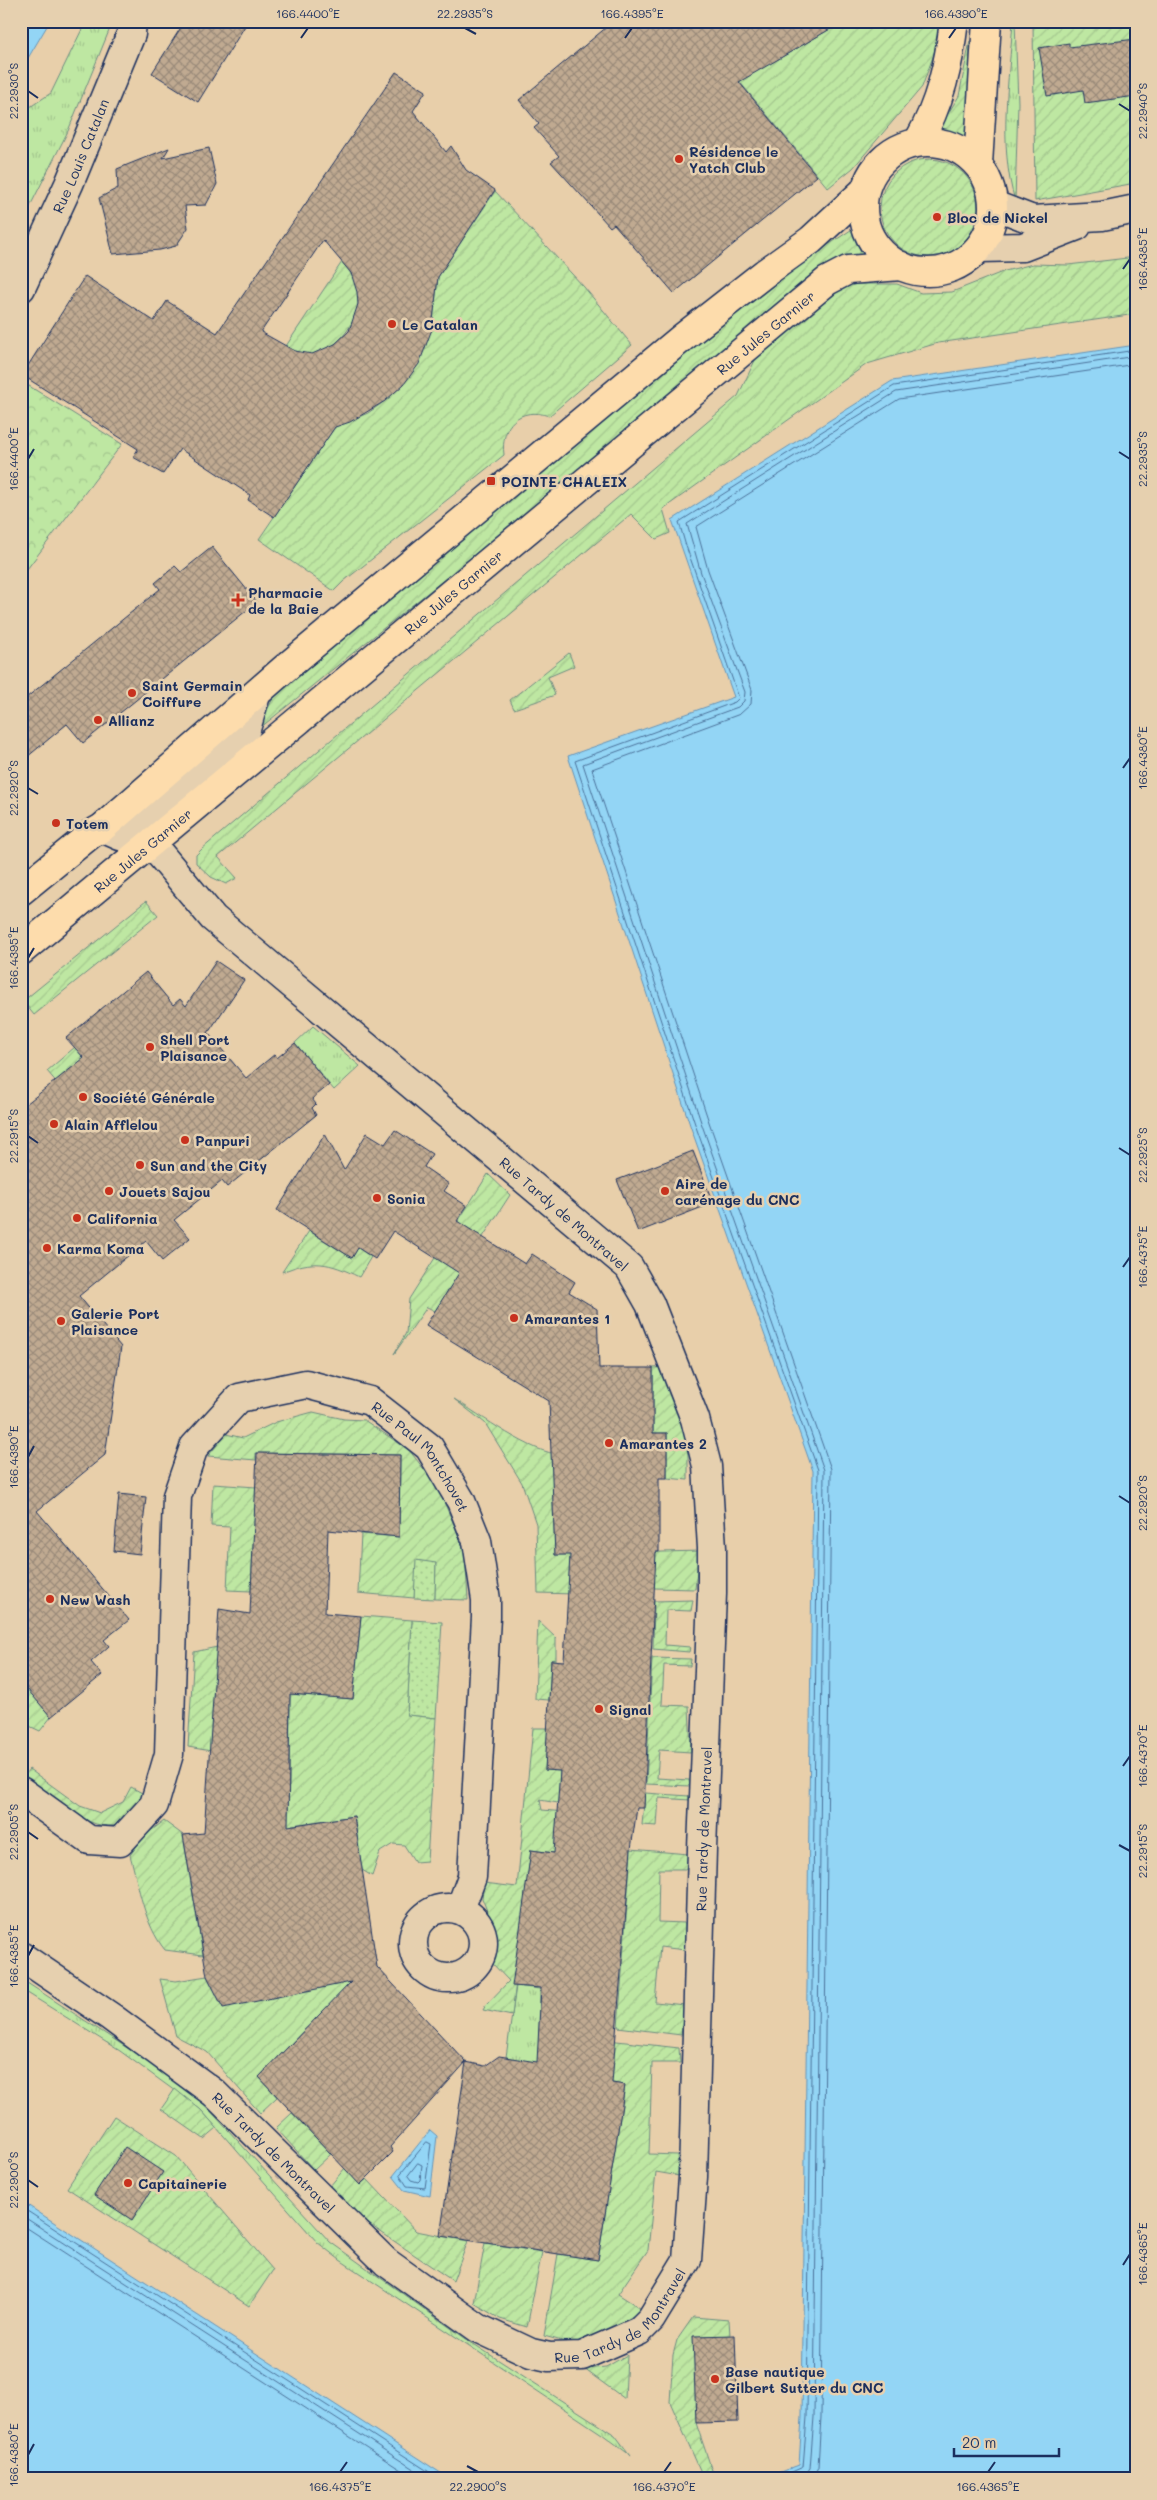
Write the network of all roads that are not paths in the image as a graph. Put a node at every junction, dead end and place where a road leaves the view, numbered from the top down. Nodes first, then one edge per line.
1 (132, 21) edge
2 (954, 21) edge
3 (987, 21) edge
4 (918, 142) junction
5 (978, 164) junction
6 (864, 191) junction
7 (994, 205) junction
8 (1136, 208) edge
9 (1102, 216) junction
10 (980, 248) junction
11 (900, 266) junction
12 (21, 288) edge
13 (256, 694) junction
14 (102, 828) junction
15 (151, 844) junction
16 (21, 891) edge
17 (21, 951) edge
18 (21, 1791) edge
19 (460, 1909) dead end
20 (21, 1956) edge

1 - 12 street, Rue Louis Catalan
2 - 4 main road
3 - 5 main road
4 - 5 main road
4 - 6 main road
5 - 7 main road
6 - 11 main road
6 - 13 main road
7 - 9 street
7 - 10 main road
8 - 9 street
9 - 10 street
10 - 11 main road
11 - 15 main road, Rue Jules Garnier
13 - 14 main road
13 - 15 street
14 - 15 street, Rue Tardy de Montravel
14 - 16 main road
15 - 17 main road, Rue Jules Garnier
15 - 20 street, Rue Tardy de Montravel
18 - 19 street, Rue Paul Montchovet

